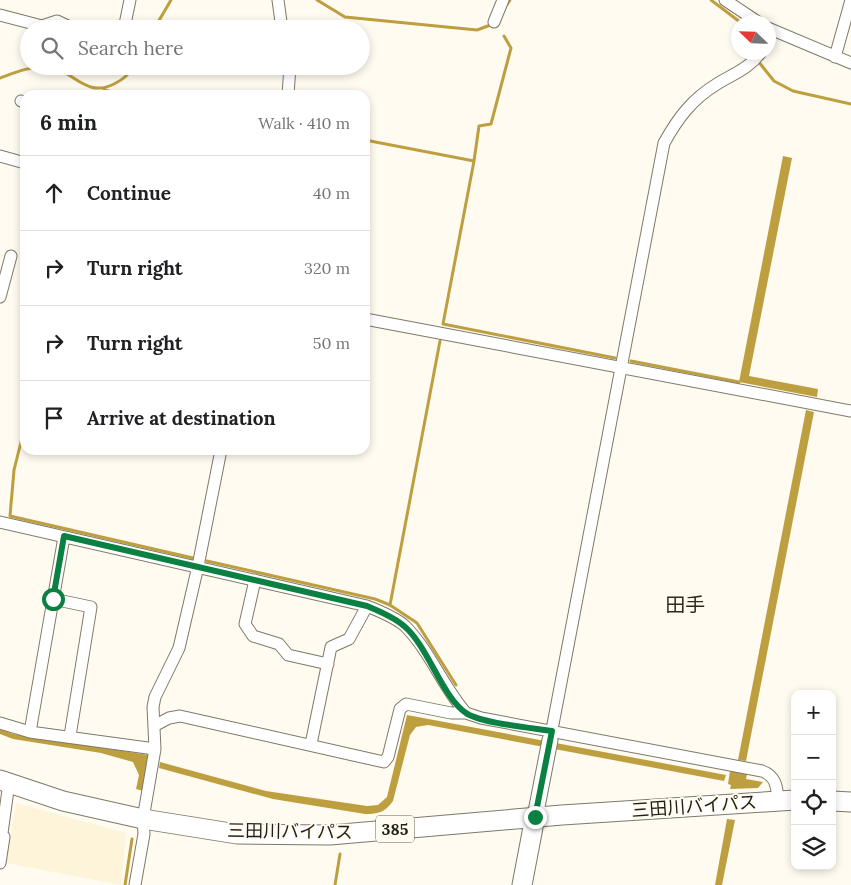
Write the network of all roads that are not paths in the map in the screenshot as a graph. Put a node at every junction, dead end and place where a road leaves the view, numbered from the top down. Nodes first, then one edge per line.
1 (130, 0) edge
2 (278, 0) edge
3 (503, 0) edge
4 (725, 0) edge
5 (851, 0) edge
6 (0, 15) edge
7 (748, 15) edge
8 (20, 20) edge
9 (126, 20) edge
10 (281, 20) edge
11 (494, 22) dead end
12 (776, 35) edge
13 (835, 57) junction
14 (754, 60) edge
15 (851, 63) edge
16 (289, 75) edge
17 (288, 90) edge
18 (0, 156) edge
19 (20, 162) edge
20 (11, 256) dead end
21 (0, 297) edge
22 (370, 320) edge
23 (622, 367) junction
24 (851, 411) edge
25 (220, 455) edge
26 (0, 522) edge
27 (64, 536) junction
28 (198, 566) junction
29 (255, 580) junction
30 (53, 599) junction
31 (367, 606) junction
32 (328, 664) junction
33 (466, 713) junction
34 (0, 724) edge
35 (154, 726) junction
36 (30, 732) junction
37 (70, 736) junction
38 (550, 741) junction
39 (311, 744) junction
40 (155, 749) junction
41 (4, 782) edge
42 (786, 800) edge
43 (836, 801) edge
44 (851, 802) edge
45 (535, 817) junction
46 (143, 819) junction
47 (0, 863) edge
48 (136, 885) edge
49 (522, 885) edge

1 - 9 street
2 - 10 street
3 - 11 street
4 - 7 street
5 - 13 street
6 - 8 street
12 - 13 street
13 - 15 street
14 - 23 street
16 - 17 street
18 - 19 street
20 - 21 street
22 - 23 street
23 - 24 street
23 - 38 street
25 - 28 street
26 - 27 street
27 - 28 street
27 - 30 street
28 - 29 street
28 - 35 street
29 - 31 street
29 - 32 street
30 - 36 street
30 - 37 street
31 - 32 street
31 - 33 street
32 - 39 street
33 - 38 street
33 - 39 street
34 - 36 street
35 - 39 street
35 - 40 street
36 - 37 street
37 - 40 street
38 - 42 street
38 - 45 street
40 - 46 street
41 - 46 highway, 三田川バイパス / 385
41 - 47 street
42 - 45 highway, 三田川バイパス / 385
43 - 44 highway
45 - 46 highway, 三田川バイパス / 385
45 - 49 highway
46 - 48 street

